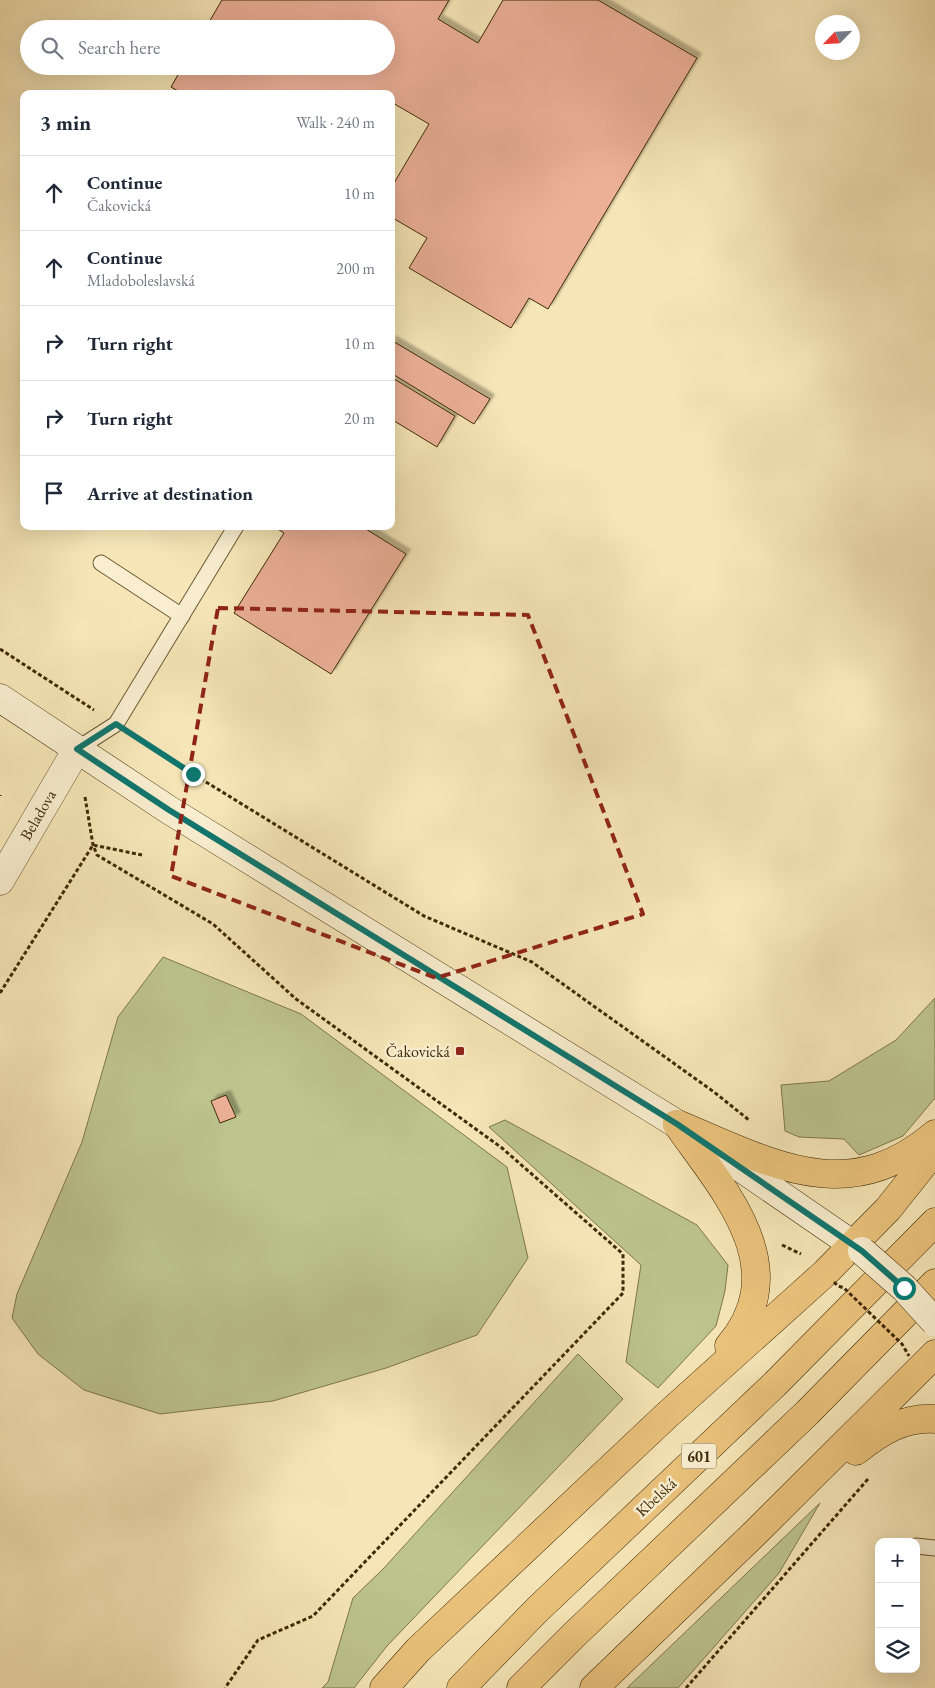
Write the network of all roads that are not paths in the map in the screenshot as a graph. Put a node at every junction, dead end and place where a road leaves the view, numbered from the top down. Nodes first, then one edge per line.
1 (234, 530) edge
2 (101, 563) dead end
3 (182, 616) junction
4 (0, 698) edge
5 (77, 749) junction
6 (0, 880) edge
7 (677, 1124) junction
8 (935, 1134) edge
9 (935, 1150) edge
10 (935, 1222) edge
11 (857, 1248) junction
12 (935, 1283) edge
13 (935, 1322) edge
14 (922, 1355) edge
15 (666, 1416) junction
16 (935, 1420) edge
17 (754, 1534) junction
18 (920, 1546) edge
19 (935, 1548) edge
20 (384, 1688) edge
21 (461, 1688) edge
22 (521, 1688) edge
23 (594, 1688) edge

1 - 3 lane
2 - 3 lane
3 - 5 lane
4 - 5 main road
5 - 6 main road, Beladova
5 - 7 main road
7 - 8 highway
7 - 11 main road
7 - 15 highway
9 - 11 highway
10 - 21 highway, Kbelská / 601
11 - 13 main road, bridge
11 - 15 highway
12 - 22 highway, 601
14 - 17 highway
15 - 20 highway
16 - 17 highway
17 - 23 highway
18 - 19 lane

